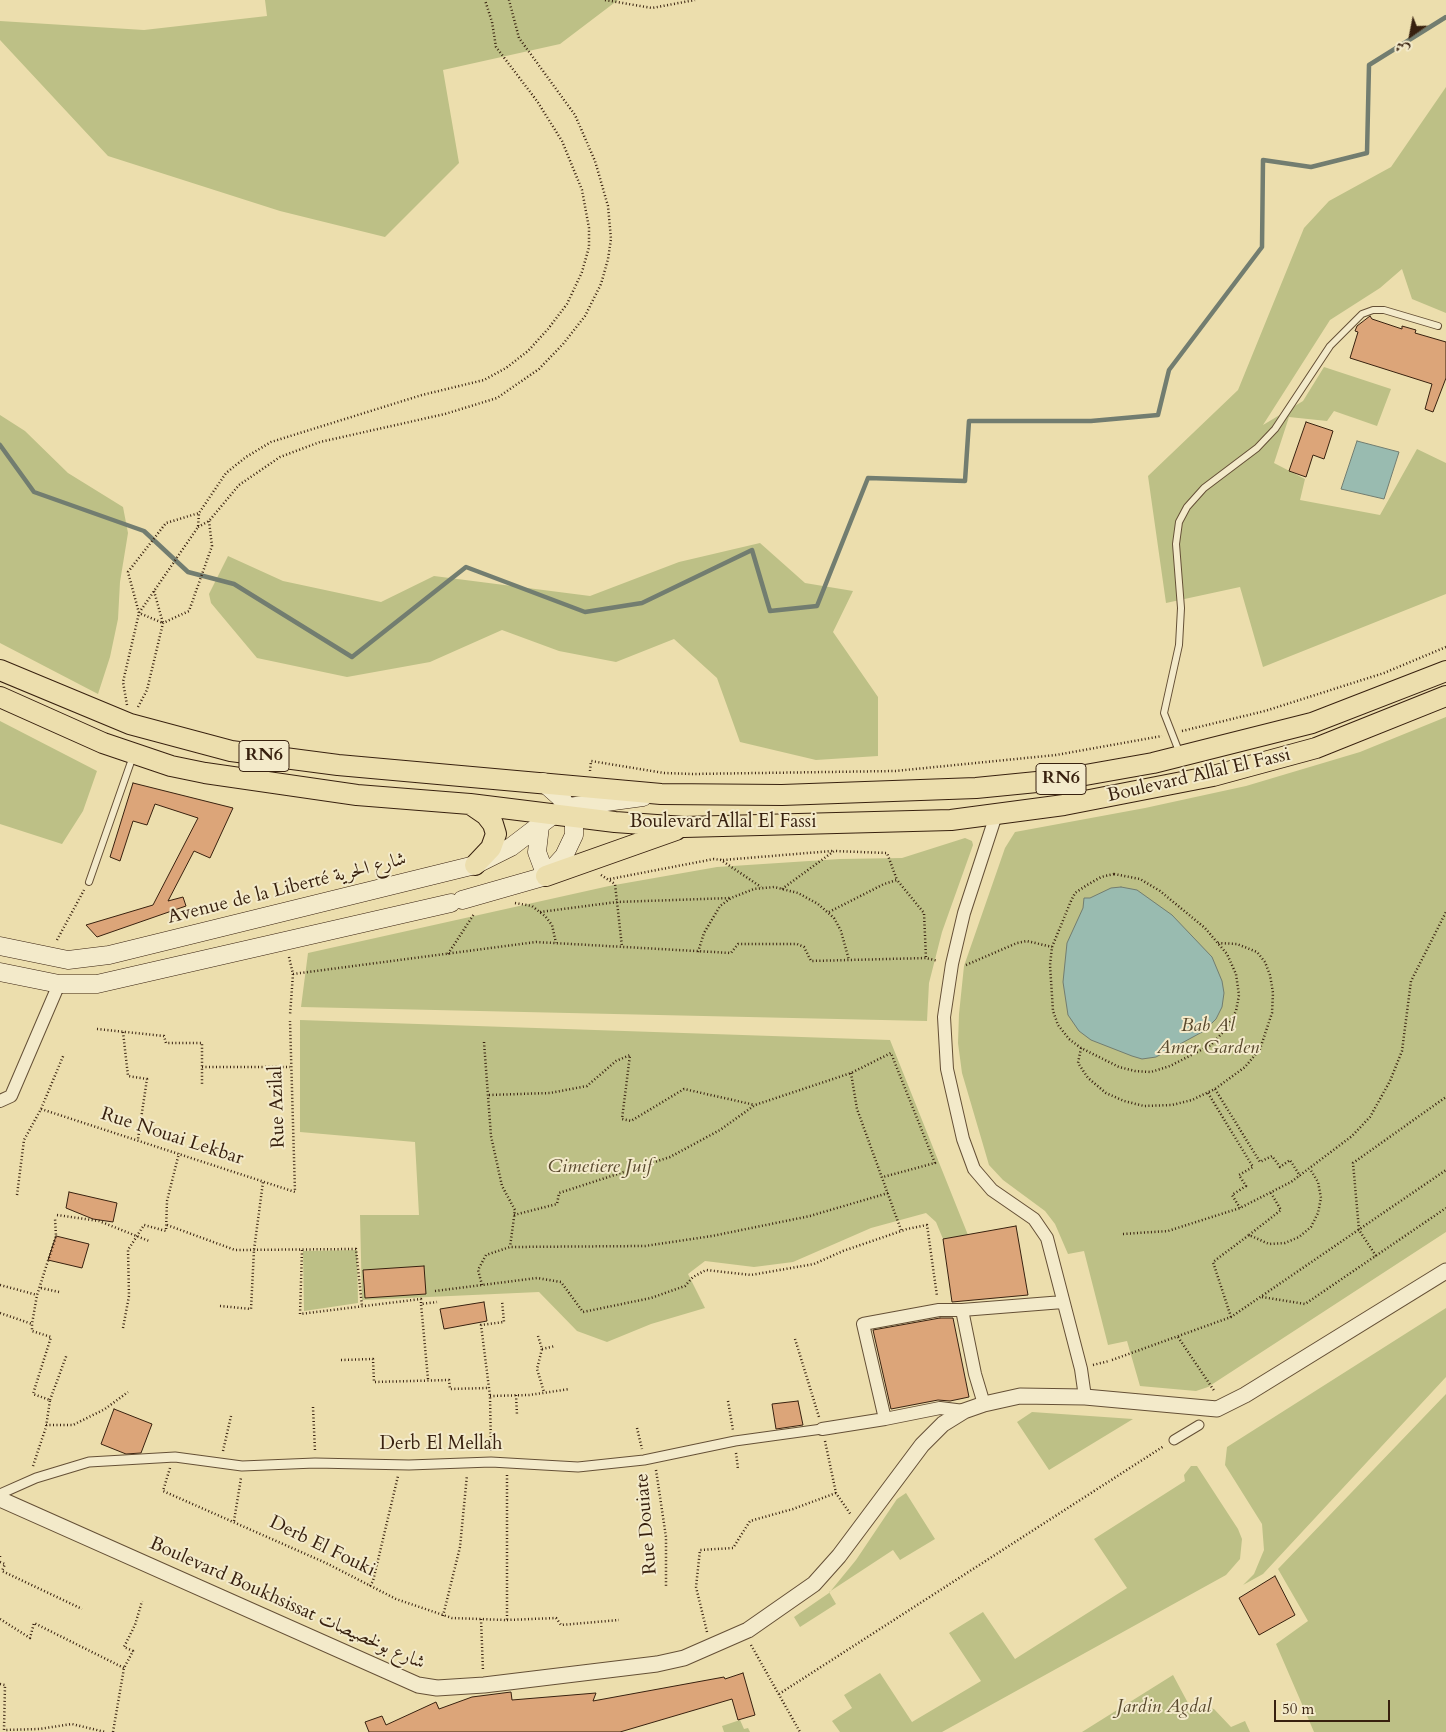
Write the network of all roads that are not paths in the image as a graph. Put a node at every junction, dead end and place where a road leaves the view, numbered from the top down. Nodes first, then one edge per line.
1 (1438, 326) dead end
2 (0, 670) edge
3 (1446, 671) edge
4 (1446, 696) edge
5 (0, 697) edge
6 (122, 721) junction
7 (102, 743) junction
8 (134, 754) junction
9 (1180, 756) junction
10 (543, 782) junction
11 (661, 794) junction
12 (470, 804) junction
13 (996, 816) junction
14 (559, 817) junction
15 (684, 827) junction
16 (474, 865) junction
17 (546, 876) junction
18 (89, 882) road end
19 (0, 946) edge
20 (0, 972) edge
21 (59, 984) junction
22 (0, 1101) edge
23 (1446, 1271) edge
24 (1063, 1302) junction
25 (962, 1310) junction
26 (1084, 1397) junction
27 (984, 1404) junction
28 (964, 1411) junction
29 (886, 1419) junction
30 (1199, 1425) dead end
31 (822, 1429) joint
32 (1174, 1440) road end
33 (0, 1494) edge
34 (0, 1499) edge

1 - 9 lane
2 - 6 main road, Boulevard Allal El Fassi / RN6
3 - 9 main road, Boulevard Allal El Fassi / RN6
4 - 13 main road, Boulevard Allal El Fassi / RN6
5 - 7 main road, Boulevard Allal El Fassi / RN6
6 - 7 main road
6 - 10 main road, Boulevard Allal El Fassi / RN6
7 - 8 main road, Boulevard Allal El Fassi / RN6
8 - 12 main road, Boulevard Allal El Fassi / RN6
8 - 18 lane
9 - 11 main road, Boulevard Allal El Fassi / RN6
10 - 11 main road, Boulevard Allal El Fassi / RN6
10 - 14 main road
11 - 14 main road, Avenue de la Liberté شارع الحرية
12 - 14 main road, Boulevard Allal El Fassi / RN6
12 - 16 main road
13 - 15 main road, Boulevard Allal El Fassi / RN6
13 - 24 street
14 - 15 main road, Boulevard Allal El Fassi / RN6
14 - 16 main road, Avenue de la Liberté شارع الحرية
14 - 17 main road
14 - 17 main road
15 - 17 main road
16 - 19 main road, Avenue de la Liberté شارع الحرية
17 - 21 main road
20 - 21 main road
21 - 22 street
23 - 26 street, Boulevard Boukhsissat شارع بولخصيصات
24 - 25 street
24 - 26 street
25 - 27 street
25 - 29 street
26 - 27 street, Boulevard Boukhsissat شارع بولخصيصات
27 - 28 street, Boulevard Boukhsissat شارع بولخصيصات
28 - 29 street, Derb El Mellah
28 - 34 street, Boulevard Boukhsissat شارع بولخصيصات
29 - 31 street, Derb El Mellah
30 - 32 street
31 - 33 street, Derb El Mellah

